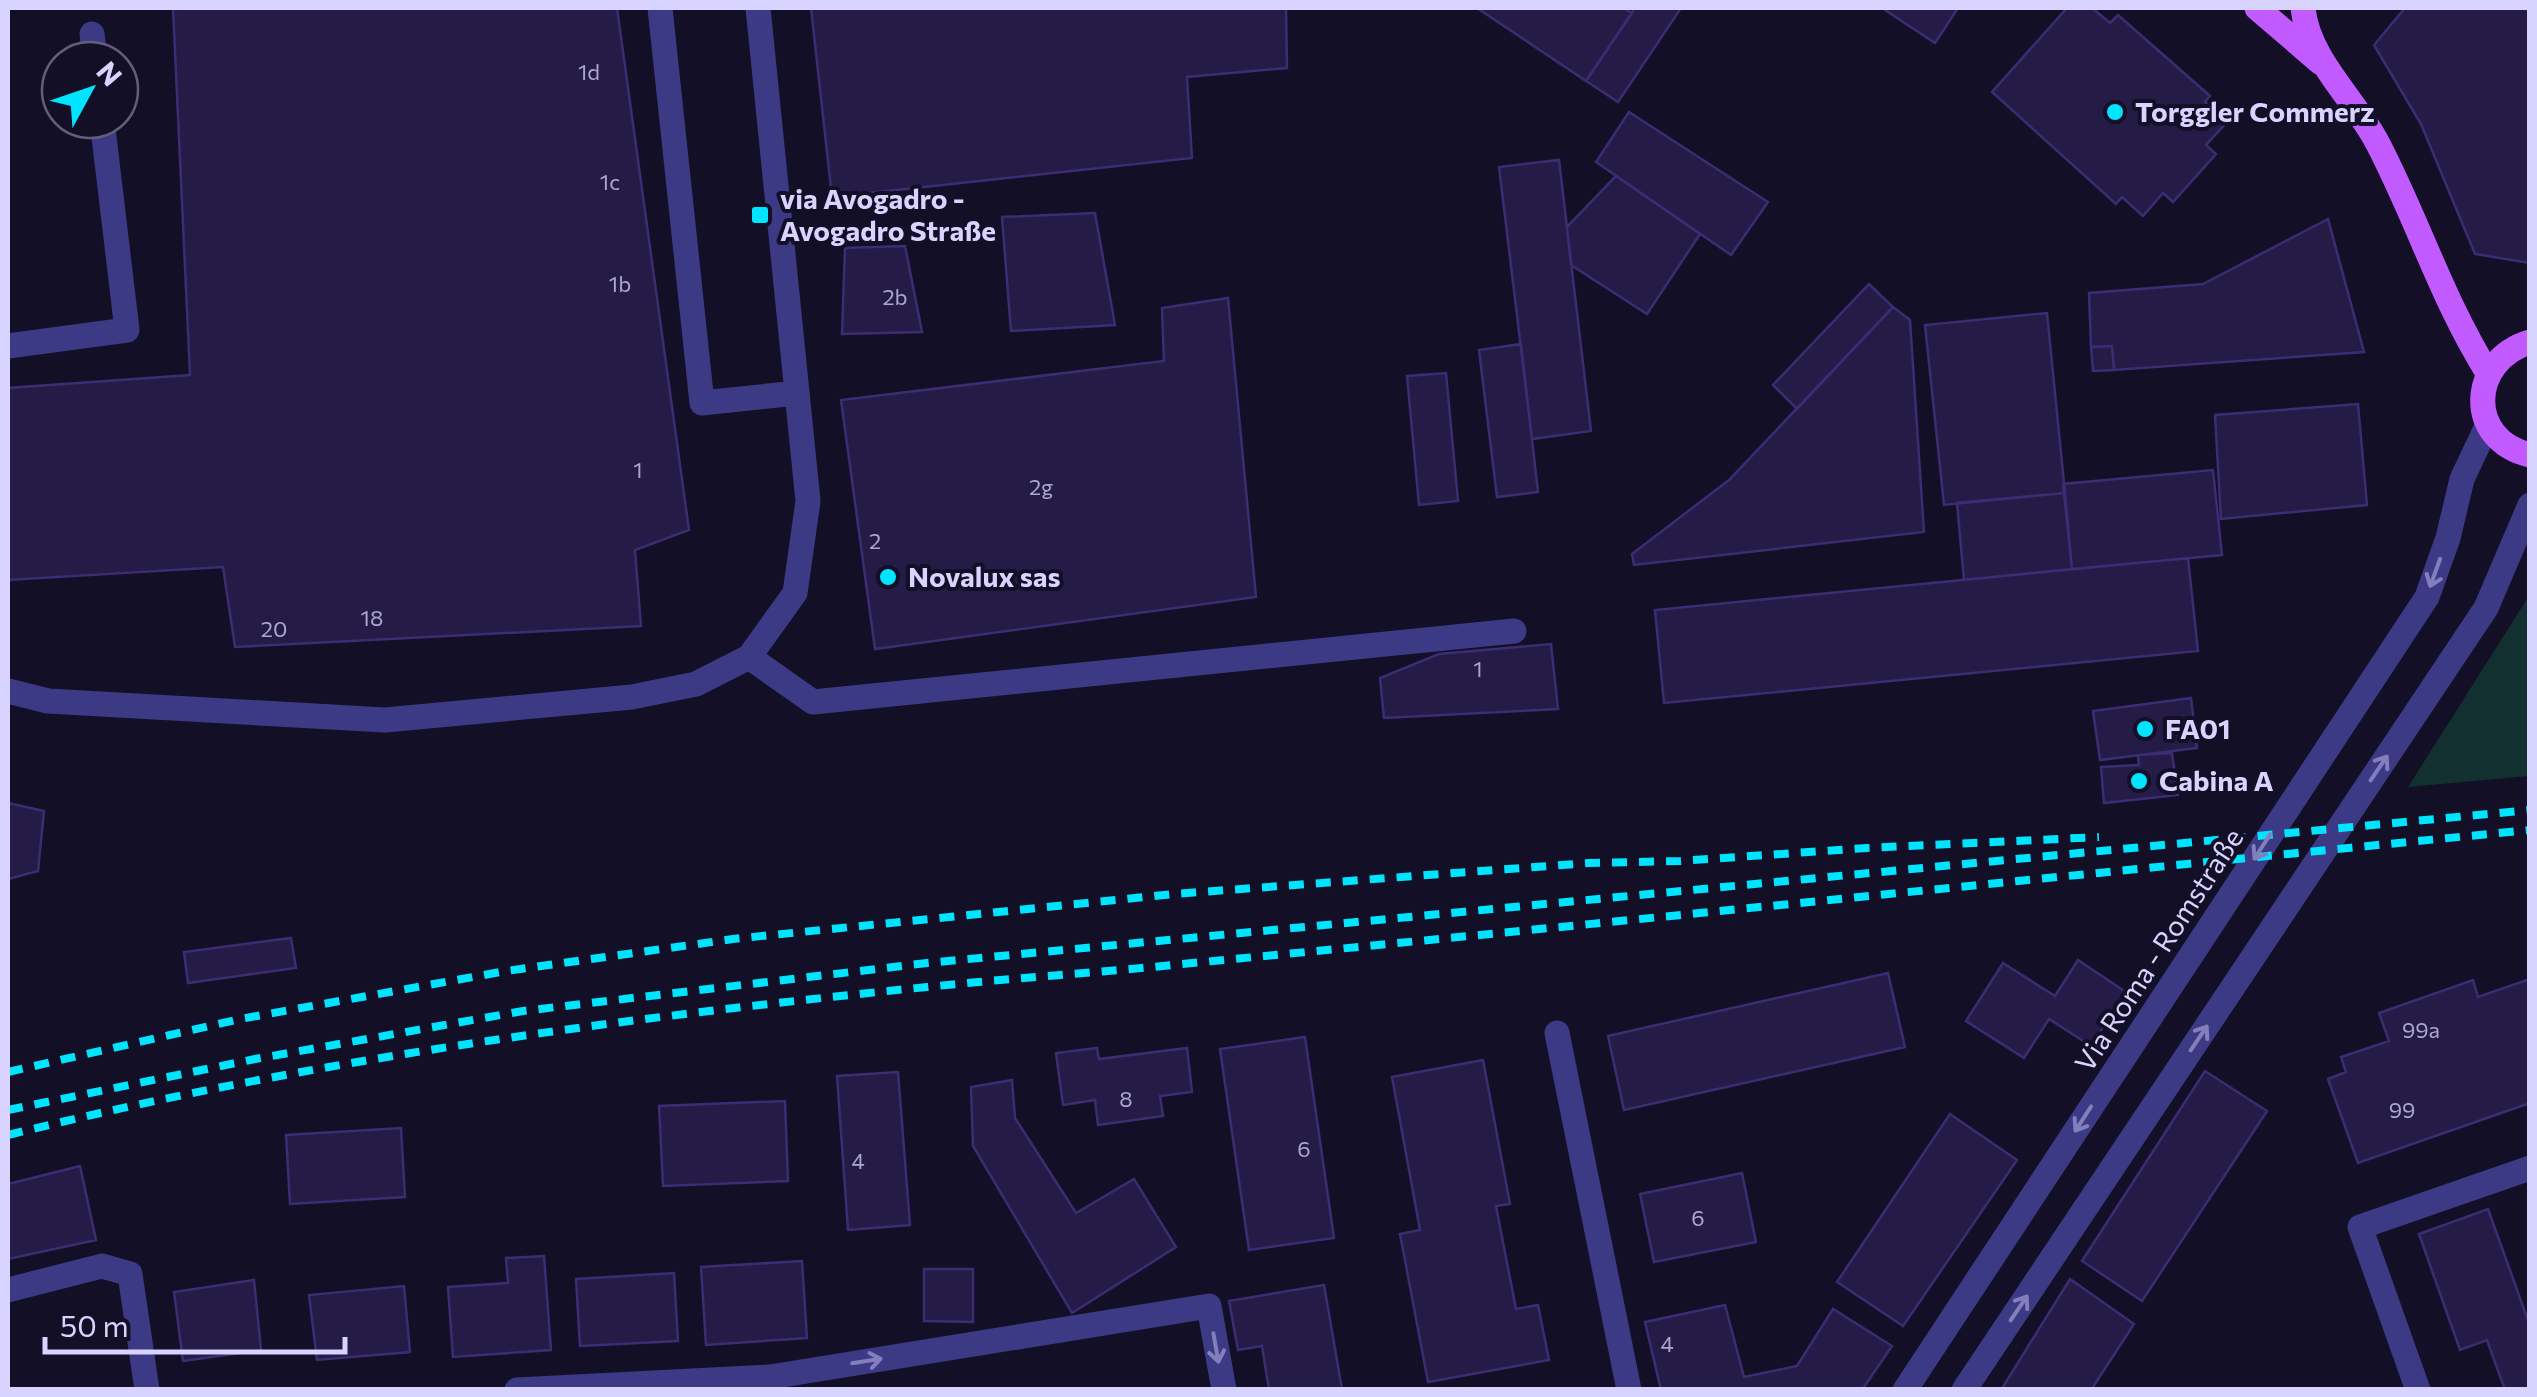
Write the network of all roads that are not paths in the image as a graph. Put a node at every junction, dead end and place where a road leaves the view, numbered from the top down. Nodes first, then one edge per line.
1 (660, 8) edge
2 (758, 8) edge
3 (2257, 8) edge
4 (2303, 8) edge
5 (92, 34) dead end
6 (93, 40) edge
7 (2326, 68) junction
8 (104, 140) edge
9 (2530, 342) edge
10 (8, 346) edge
11 (2488, 373) junction
12 (797, 393) junction
13 (2488, 424) junction
14 (2530, 454) edge
15 (2530, 505) edge
16 (1514, 630) dead end
17 (750, 657) junction
18 (8, 690) edge
19 (1558, 1032) dead end
20 (2530, 1168) edge
21 (8, 1290) edge
22 (771, 1383) edge
23 (148, 1390) edge
24 (517, 1390) edge
25 (1224, 1390) edge
26 (1629, 1390) edge
27 (1905, 1390) edge
28 (1964, 1390) edge
29 (2418, 1390) edge

1 - 12 street
2 - 12 street
3 - 7 main road
4 - 7 main road
5 - 6 street
7 - 11 main road
8 - 10 street
9 - 11 main road
11 - 13 main road, Via Roma - Romstraße
12 - 17 street
13 - 14 main road
13 -> 27 street, Via Roma - Romstraße
28 -> 15 street
16 - 17 street
17 - 18 street
19 - 26 street
20 - 29 street
21 - 23 street
22 - 24 street
22 -> 25 street

